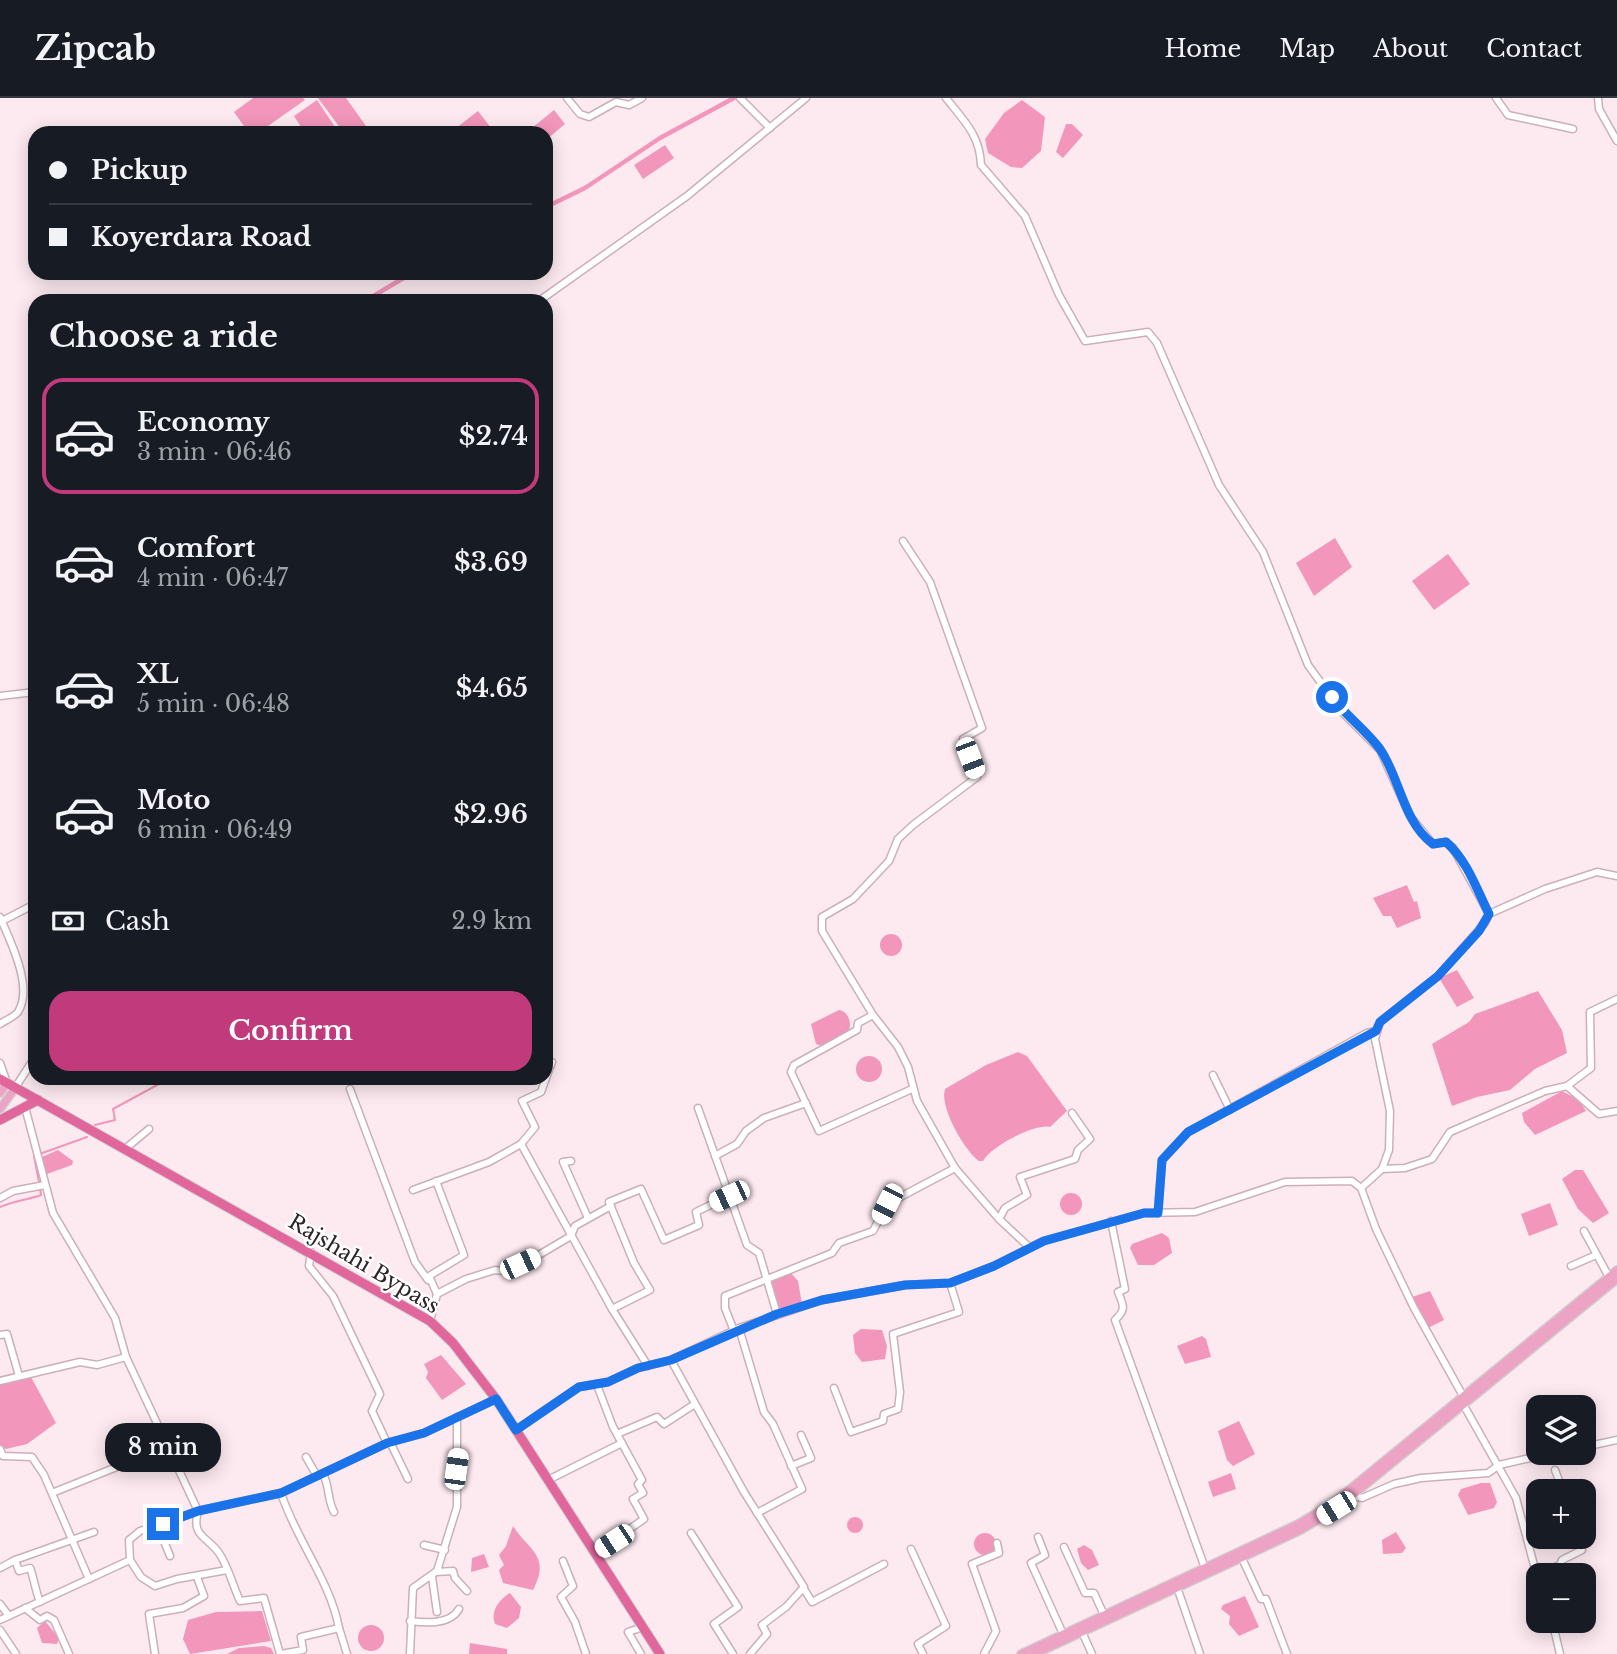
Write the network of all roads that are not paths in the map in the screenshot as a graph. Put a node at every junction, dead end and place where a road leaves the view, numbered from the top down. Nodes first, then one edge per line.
1 (567, 98) edge
2 (642, 98) edge
3 (740, 98) edge
4 (806, 98) edge
5 (946, 98) edge
6 (1496, 98) edge
7 (1598, 98) edge
8 (770, 128) junction
9 (1573, 130) dead end
10 (1617, 141) edge
11 (549, 294) edge
12 (903, 541) dead end
13 (28, 693) edge
14 (0, 696) edge
15 (1617, 876) edge
16 (28, 907) edge
17 (1489, 914) junction
18 (1, 919) edge
19 (1617, 999) edge
20 (873, 1015) junction
21 (0, 1024) edge
22 (1376, 1031) junction
23 (0, 1063) edge
24 (28, 1064) edge
25 (1213, 1075) dead end
26 (7, 1083) edge
27 (544, 1085) edge
28 (1567, 1086) junction
29 (349, 1089) dead end
30 (912, 1089) junction
31 (0, 1093) edge
32 (38, 1100) junction
33 (806, 1103) junction
34 (25, 1107) junction
35 (698, 1108) dead end
36 (0, 1109) edge
37 (1230, 1110) junction
38 (1617, 1111) edge
39 (1072, 1113) dead end
40 (0, 1120) edge
41 (149, 1129) dead end
42 (521, 1144) junction
43 (125, 1149) junction
44 (715, 1156) junction
45 (571, 1161) dead end
46 (955, 1168) junction
47 (1382, 1169) junction
48 (436, 1181) junction
49 (45, 1185) junction
50 (1361, 1188) junction
51 (413, 1190) dead end
52 (729, 1196) junction
53 (0, 1198) edge
54 (611, 1206) junction
55 (1158, 1213) junction
56 (588, 1218) junction
57 (999, 1219) junction
58 (1111, 1221) junction
59 (1584, 1231) dead end
60 (572, 1236) junction
61 (1029, 1247) junction
62 (311, 1251) junction
63 (1597, 1255) junction
64 (1571, 1266) dead end
65 (1617, 1270) edge
66 (1613, 1278) edge
67 (765, 1279) junction
68 (428, 1280) junction
69 (950, 1283) junction
70 (436, 1294) junction
71 (612, 1310) junction
72 (777, 1314) junction
73 (430, 1321) junction
74 (737, 1330) junction
75 (0, 1335) edge
76 (126, 1357) junction
77 (671, 1360) junction
78 (648, 1366) junction
79 (19, 1376) junction
80 (0, 1381) edge
81 (597, 1385) junction
82 (834, 1388) dead end
83 (496, 1399) junction
84 (1463, 1400) junction
85 (695, 1404) junction
86 (457, 1417) junction
87 (516, 1430) junction
88 (1427, 1430) junction
89 (617, 1434) junction
90 (801, 1435) dead end
91 (164, 1437) junction
92 (1617, 1440) edge
93 (388, 1443) junction
94 (622, 1443) junction
95 (1596, 1444) edge
96 (1, 1455) edge
97 (306, 1457) dead end
98 (1526, 1459) edge
99 (1499, 1465) junction
100 (791, 1466) junction
101 (1555, 1470) dead end
102 (320, 1475) junction
103 (408, 1479) dead end
104 (1558, 1479) edge
105 (548, 1480) junction
106 (52, 1493) junction
107 (281, 1493) junction
108 (1353, 1496) junction
109 (198, 1511) junction
110 (334, 1513) dead end
111 (757, 1513) junction
112 (158, 1526) junction
113 (94, 1532) dead end
114 (691, 1532) dead end
115 (1038, 1537) dead end
116 (73, 1540) junction
117 (997, 1543) dead end
118 (424, 1545) dead end
119 (1064, 1547) dead end
120 (911, 1549) dead end
121 (1582, 1549) edge
122 (445, 1550) junction
123 (595, 1553) junction
124 (1240, 1555) junction
125 (170, 1556) dead end
126 (15, 1560) junction
127 (130, 1560) junction
128 (563, 1561) dead end
129 (1533, 1563) edge
130 (1561, 1563) edge
131 (884, 1564) dead end
132 (1205, 1567) junction
133 (0, 1568) edge
134 (227, 1570) junction
135 (434, 1574) junction
136 (197, 1577) junction
137 (89, 1579) junction
138 (1177, 1587) junction
139 (804, 1589) junction
140 (467, 1591) dead end
141 (40, 1602) junction
142 (0, 1604) edge
143 (25, 1608) junction
144 (459, 1609) dead end
145 (437, 1612) dead end
146 (1104, 1615) junction
147 (9, 1616) junction
148 (0, 1620) edge
149 (410, 1620) junction
150 (643, 1627) junction
151 (340, 1628) junction
152 (0, 1630) edge
153 (1082, 1632) junction
154 (1555, 1633) edge
155 (1063, 1634) junction
156 (1052, 1650) edge
157 (16, 1654) edge
158 (69, 1654) edge
159 (155, 1654) edge
160 (281, 1654) edge
161 (348, 1654) edge
162 (410, 1654) edge
163 (586, 1654) edge
164 (641, 1654) edge
165 (660, 1654) edge
166 (733, 1654) edge
167 (750, 1654) edge
168 (923, 1654) edge
169 (984, 1654) edge
170 (1021, 1654) edge
171 (1035, 1654) edge
172 (1092, 1654) edge
173 (1200, 1654) edge
174 (1287, 1654) edge
175 (1560, 1654) edge

1 - 2 street
3 - 8 street
4 - 8 street
5 - 17 street
6 - 9 street
7 - 10 street
8 - 11 street
12 - 20 street
13 - 14 street
15 - 17 street
16 - 18 street
17 - 22 street
18 - 21 street
19 - 28 street
20 - 30 street
20 - 33 street
22 - 37 street
22 - 47 street
23 - 26 street
24 - 26 street
25 - 37 street
26 - 31 main road
26 - 32 highway, Rajshahi Bypass
26 - 36 main road
27 - 42 street
28 - 38 street
28 - 47 street
29 - 68 street
30 - 33 street
30 - 46 street
32 - 34 highway
32 - 43 highway, Rajshahi Bypass
33 - 44 street
34 - 40 highway
34 - 49 street
35 - 44 street
37 - 55 street
39 - 57 street
41 - 43 street
42 - 48 street
42 - 60 street
43 - 62 highway, Rajshahi Bypass
44 - 52 street
45 - 56 street
46 - 57 street
46 - 67 street
47 - 50 street
48 - 51 street
48 - 68 street
49 - 53 street
49 - 76 street
50 - 55 street
50 - 84 street
52 - 54 street
52 - 67 street
54 - 56 street
54 - 71 street
55 - 58 street
56 - 60 street
57 - 61 street
58 - 61 street
58 - 132 street
59 - 63 street
60 - 70 street
60 - 71 street
61 - 69 street
62 - 73 highway, Rajshahi Bypass
62 - 93 street
63 - 64 street
63 - 66 street
65 - 66 main road
66 - 84 main road
67 - 72 street
67 - 74 street
68 - 70 street
69 - 72 street
69 - 82 street
70 - 73 street
71 - 78 street
72 - 74 street
73 - 83 highway, Rajshahi Bypass
74 - 77 street
74 - 100 street
75 - 79 street
76 - 79 street
76 - 91 street
77 - 78 street
77 - 85 street
78 - 81 street
79 - 80 street
81 - 87 street
81 - 89 street
83 - 86 street
83 - 87 highway, Rajshahi Bypass
84 - 88 main road
84 - 99 street
85 - 89 street
85 - 111 street
86 - 93 street
86 - 122 street
87 - 105 highway, Rajshahi Bypass
88 - 108 main road
88 - 124 main road
89 - 94 street
90 - 100 street
91 - 106 street
91 - 109 street
92 - 95 street
93 - 102 street
93 - 103 street
94 - 105 street
94 - 123 street
96 - 106 street
97 - 102 street
98 - 99 street
99 - 108 street
99 - 129 street
100 - 111 street
101 - 104 street
102 - 107 street
102 - 110 street
105 - 123 highway, Rajshahi Bypass
106 - 116 street
107 - 109 street
107 - 151 street
108 - 124 main road
109 - 112 street
109 - 134 street
111 - 139 street
112 - 125 street
112 - 127 street
113 - 116 street
114 - 166 street
115 - 155 street
116 - 126 street
116 - 137 street
117 - 169 street
118 - 122 street
119 - 146 street
120 - 168 street
121 - 130 street
122 - 135 street
123 - 150 highway, Rajshahi Bypass
124 - 132 main road
124 - 138 main road
124 - 174 street
126 - 133 street
126 - 141 street
127 - 136 street
127 - 137 street
128 - 163 street
131 - 139 street
132 - 146 main road
134 - 136 street
134 - 160 street
135 - 140 street
135 - 145 street
135 - 149 street
136 - 159 street
137 - 141 street
138 - 153 main road
138 - 173 street
139 - 167 street
141 - 143 street
142 - 147 street
143 - 147 street
143 - 158 street
144 - 149 street
146 - 155 main road
147 - 148 street
149 - 162 street
150 - 164 street
150 - 165 highway, Rajshahi Bypass
151 - 160 street
151 - 161 street
152 - 157 street
153 - 156 main road
153 - 172 street
154 - 175 street
155 - 170 main road
156 - 171 main road

